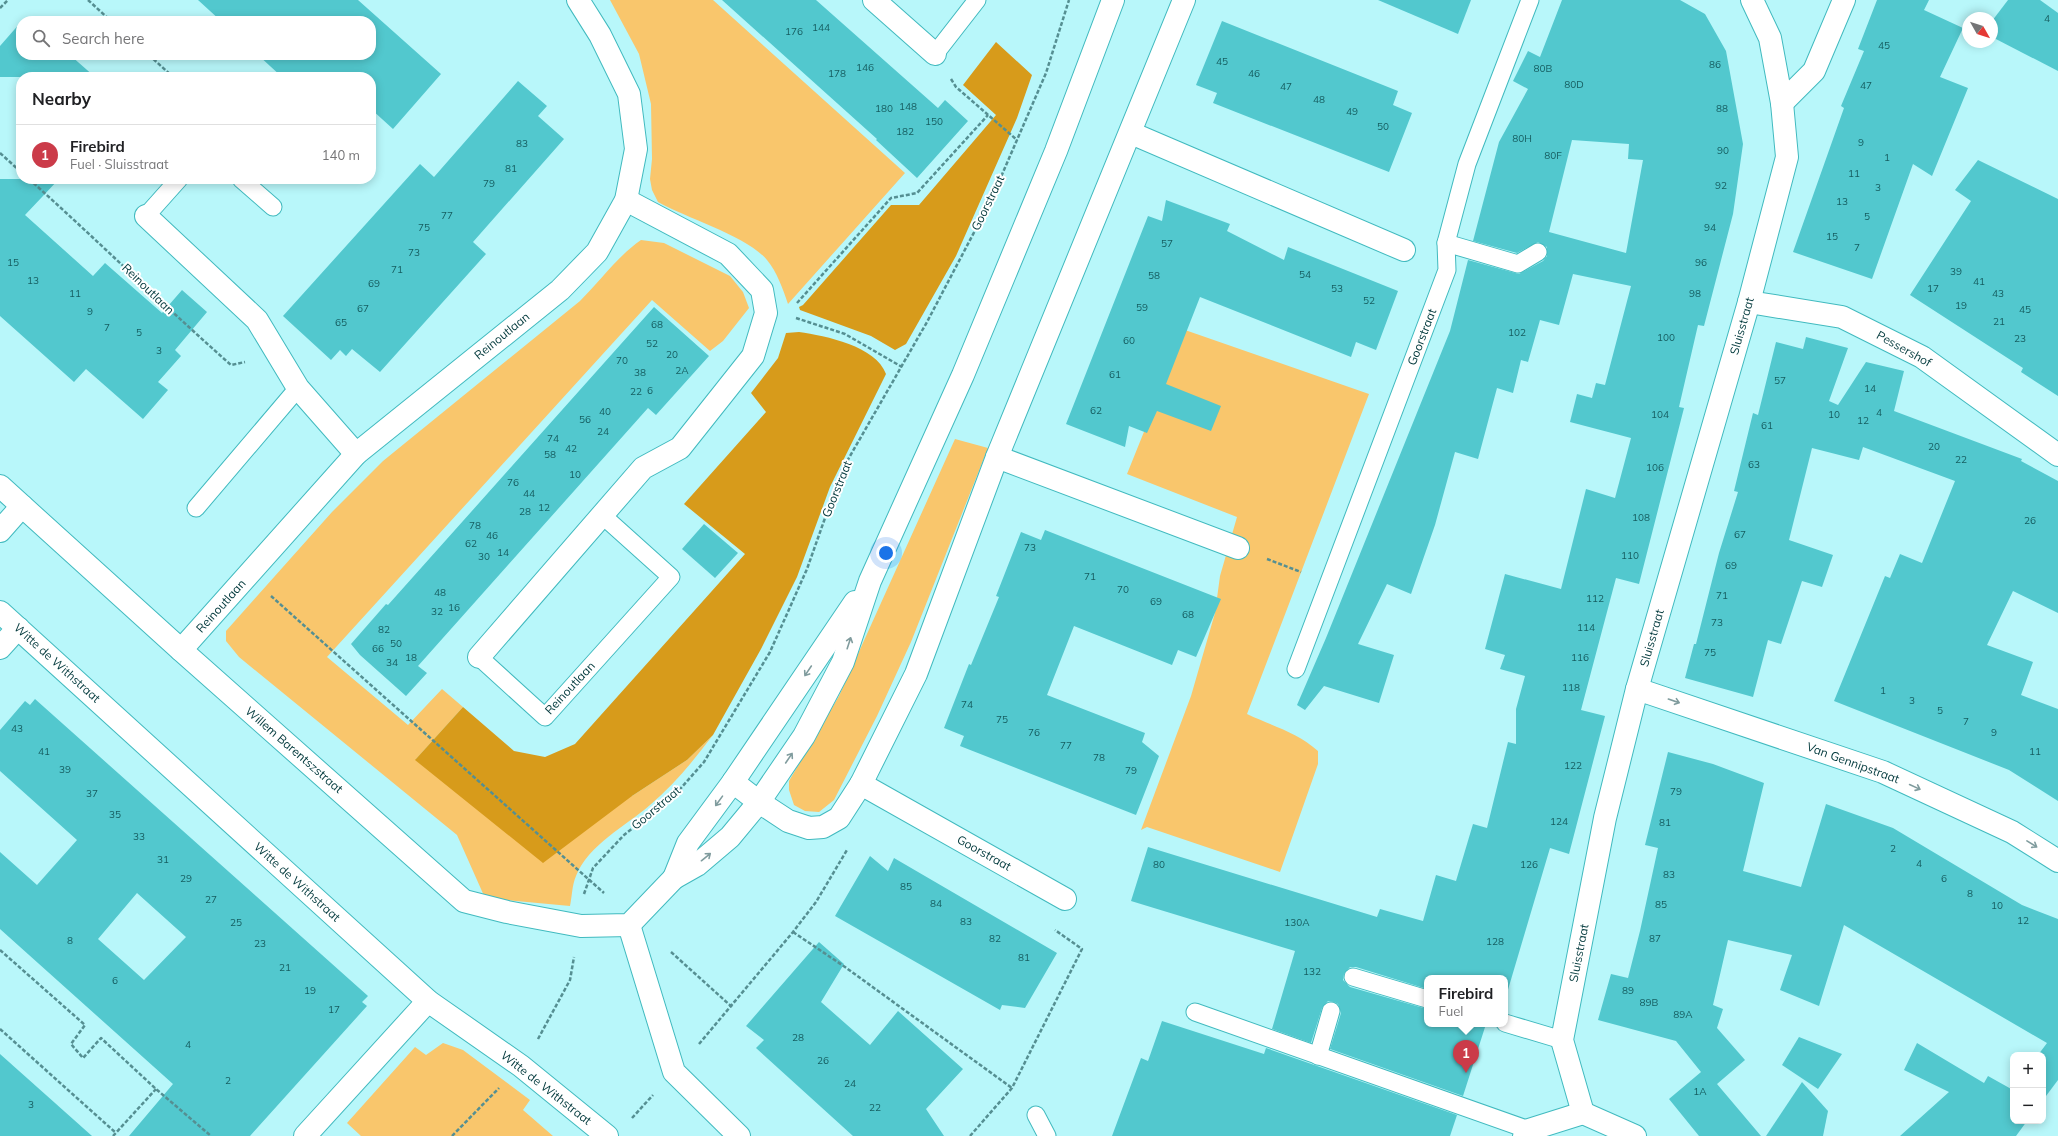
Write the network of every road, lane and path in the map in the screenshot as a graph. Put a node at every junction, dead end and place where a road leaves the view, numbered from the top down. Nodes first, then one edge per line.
1 (8, 0) edge
2 (88, 0) edge
3 (578, 0) edge
4 (874, 0) edge
5 (977, 0) edge
6 (1069, 0) edge
7 (1113, 0) edge
8 (1184, 0) edge
9 (1530, 0) edge
10 (1752, 0) edge
11 (1844, 0) edge
12 (0, 8) edge
13 (106, 16) edge
14 (935, 54) junction
15 (154, 60) edge
16 (168, 72) edge
17 (1782, 103) junction
18 (988, 115) junction
19 (1131, 133) junction
20 (1017, 140) junction
21 (0, 153) edge
22 (16, 167) edge
23 (35, 184) edge
24 (175, 184) edge
25 (246, 184) edge
26 (626, 200) junction
27 (273, 207) dead end
28 (146, 216) joint
29 (1446, 243) junction
30 (1404, 250) dead end
31 (1538, 252) dead end
32 (1749, 302) junction
33 (796, 306) dead end
34 (794, 312) dead end
35 (278, 353) junction
36 (902, 367) junction
37 (298, 388) junction
38 (356, 454) junction
39 (2058, 455) edge
40 (997, 457) junction
41 (0, 486) edge
42 (22, 506) junction
43 (196, 508) dead end
44 (602, 515) junction
45 (0, 531) edge
46 (1238, 548) joint
47 (248, 575) junction
48 (870, 581) junction
49 (1328, 582) junction
50 (0, 612) edge
51 (18, 628) junction
52 (0, 648) edge
53 (181, 650) junction
54 (479, 657) joint
55 (1296, 669) dead end
56 (1637, 689) junction
57 (733, 782) junction
58 (861, 784) junction
59 (759, 802) junction
60 (839, 818) junction
61 (2058, 861) edge
62 (674, 878) junction
63 (588, 879) junction
64 (1065, 899) joint
65 (631, 922) junction
66 (581, 926) junction
67 (793, 932) junction
68 (0, 950) edge
69 (1354, 977) dead end
70 (1424, 998) edge
71 (428, 1001) junction
72 (732, 1007) junction
73 (1331, 1011) dead end
74 (1196, 1012) dead end
75 (1508, 1024) edge
76 (0, 1029) edge
77 (1562, 1040) junction
78 (1318, 1056) junction
79 (674, 1072) junction
80 (1012, 1088) junction
81 (156, 1089) junction
82 (1583, 1113) junction
83 (1036, 1115) dead end
84 (631, 1119) dead end
85 (116, 1133) junction
86 (1526, 1133) edge
87 (113, 1136) edge
88 (212, 1136) edge
89 (306, 1136) edge
90 (606, 1136) edge
91 (739, 1136) edge
92 (970, 1136) edge
93 (1047, 1136) edge
94 (1635, 1136) edge

1 - 12 path
2 - 13 path
3 - 26 street, Reinoutlaan
4 - 14 street
5 - 14 lane
6 - 20 path, Goorstraat
7 - 48 street
8 - 19 street
9 - 29 lane, Goorstraat
10 - 17 street, Sluisstraat
11 - 17 street
14 - 18 path
15 - 16 path
17 - 32 street, Sluisstraat
18 - 20 path
18 - 33 path
19 - 30 street
19 - 40 street
20 - 36 path, Goorstraat
21 - 22 path
23 - 35 path, Reinoutlaan
24 - 28 lane
25 - 27 lane
26 - 38 street, Reinoutlaan
26 - 44 street, Reinoutlaan
28 - 35 street
29 - 31 lane
29 - 49 lane, Goorstraat
32 - 39 street, Pessershof
32 - 56 street, Sluisstraat
34 - 36 path
35 - 37 street
36 - 63 path, Goorstraat
37 - 38 street
37 - 43 lane
38 - 47 street, Reinoutlaan
40 - 46 street
40 - 58 street
41 - 42 street, Willem Barentszstraat
42 - 45 street
42 - 53 street, Willem Barentszstraat
44 - 54 street, Reinoutlaan
44 - 54 lane, Reinoutlaan
46 - 49 path
47 - 53 street, Reinoutlaan
47 - 63 path
48 -> 57 street
59 -> 48 street
49 - 55 lane, Goorstraat
50 - 51 street, Witte de Withstraat
51 - 52 street
51 - 71 street, Witte de Withstraat
53 - 66 street, Willem Barentszstraat
56 -> 61 street, Van Gennipstraat
56 - 77 street, Sluisstraat
57 - 59 street
57 -> 62 street
58 - 60 street
58 - 64 street, Goorstraat
59 - 60 street
62 -> 59 street
60 - 67 path
62 - 65 street
63 - 65 path
63 - 66 path, Goorstraat
64 - 80 path
65 - 66 street, Willem Barentszstraat
65 - 72 path
65 - 79 street
67 - 72 path
67 - 80 path
68 - 81 path
69 - 70 lane
71 - 89 street
71 - 90 street, Witte de Withstraat
72 - 79 path
73 - 78 lane
74 - 78 lane
75 - 77 lane
76 - 85 path
77 - 82 street, Sluisstraat
78 - 86 lane
79 - 84 path
79 - 91 street
80 - 92 path
81 - 85 path
81 - 88 path
82 - 86 street
82 - 94 street
83 - 93 lane
85 - 87 path

